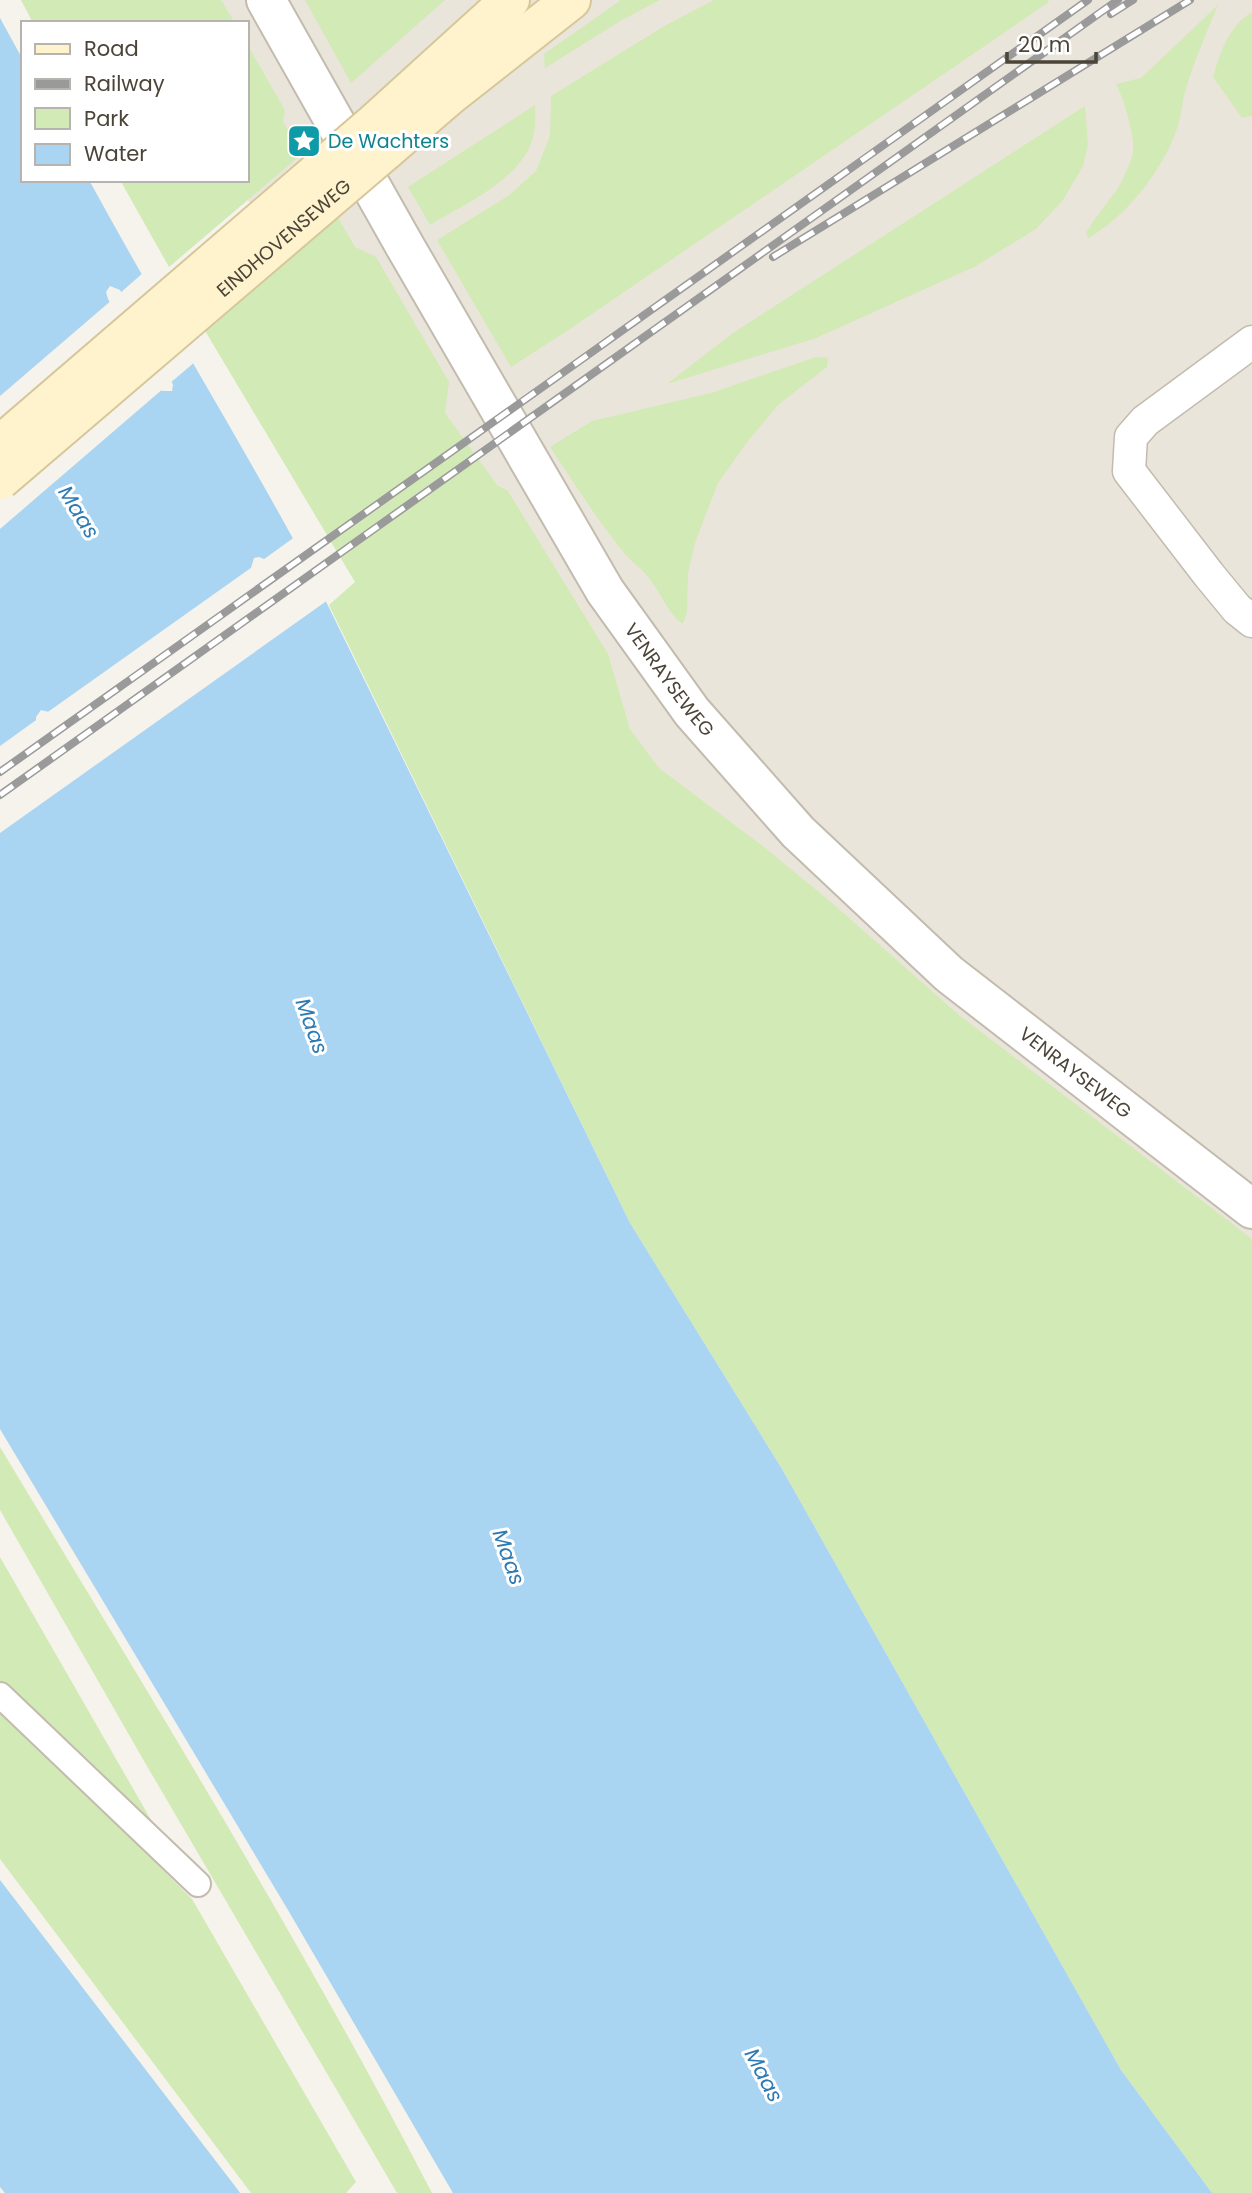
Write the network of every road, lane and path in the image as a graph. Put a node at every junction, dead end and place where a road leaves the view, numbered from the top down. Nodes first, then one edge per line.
1 (265, 0) edge
2 (510, 0) edge
3 (571, 0) edge
4 (378, 139) junction
5 (1252, 342) edge
6 (0, 444) edge
7 (0, 481) edge
8 (1252, 621) edge
9 (1252, 1209) edge
10 (0, 1695) edge
11 (198, 1884) dead end

1 - 9 street, VENRAYSEWEG
2 - 4 main road, EINDHOVENSEWEG
3 - 4 main road, EINDHOVENSEWEG
4 - 6 main road, EINDHOVENSEWEG, bridge
4 - 7 main road, EINDHOVENSEWEG, bridge
5 - 8 street
10 - 11 street

